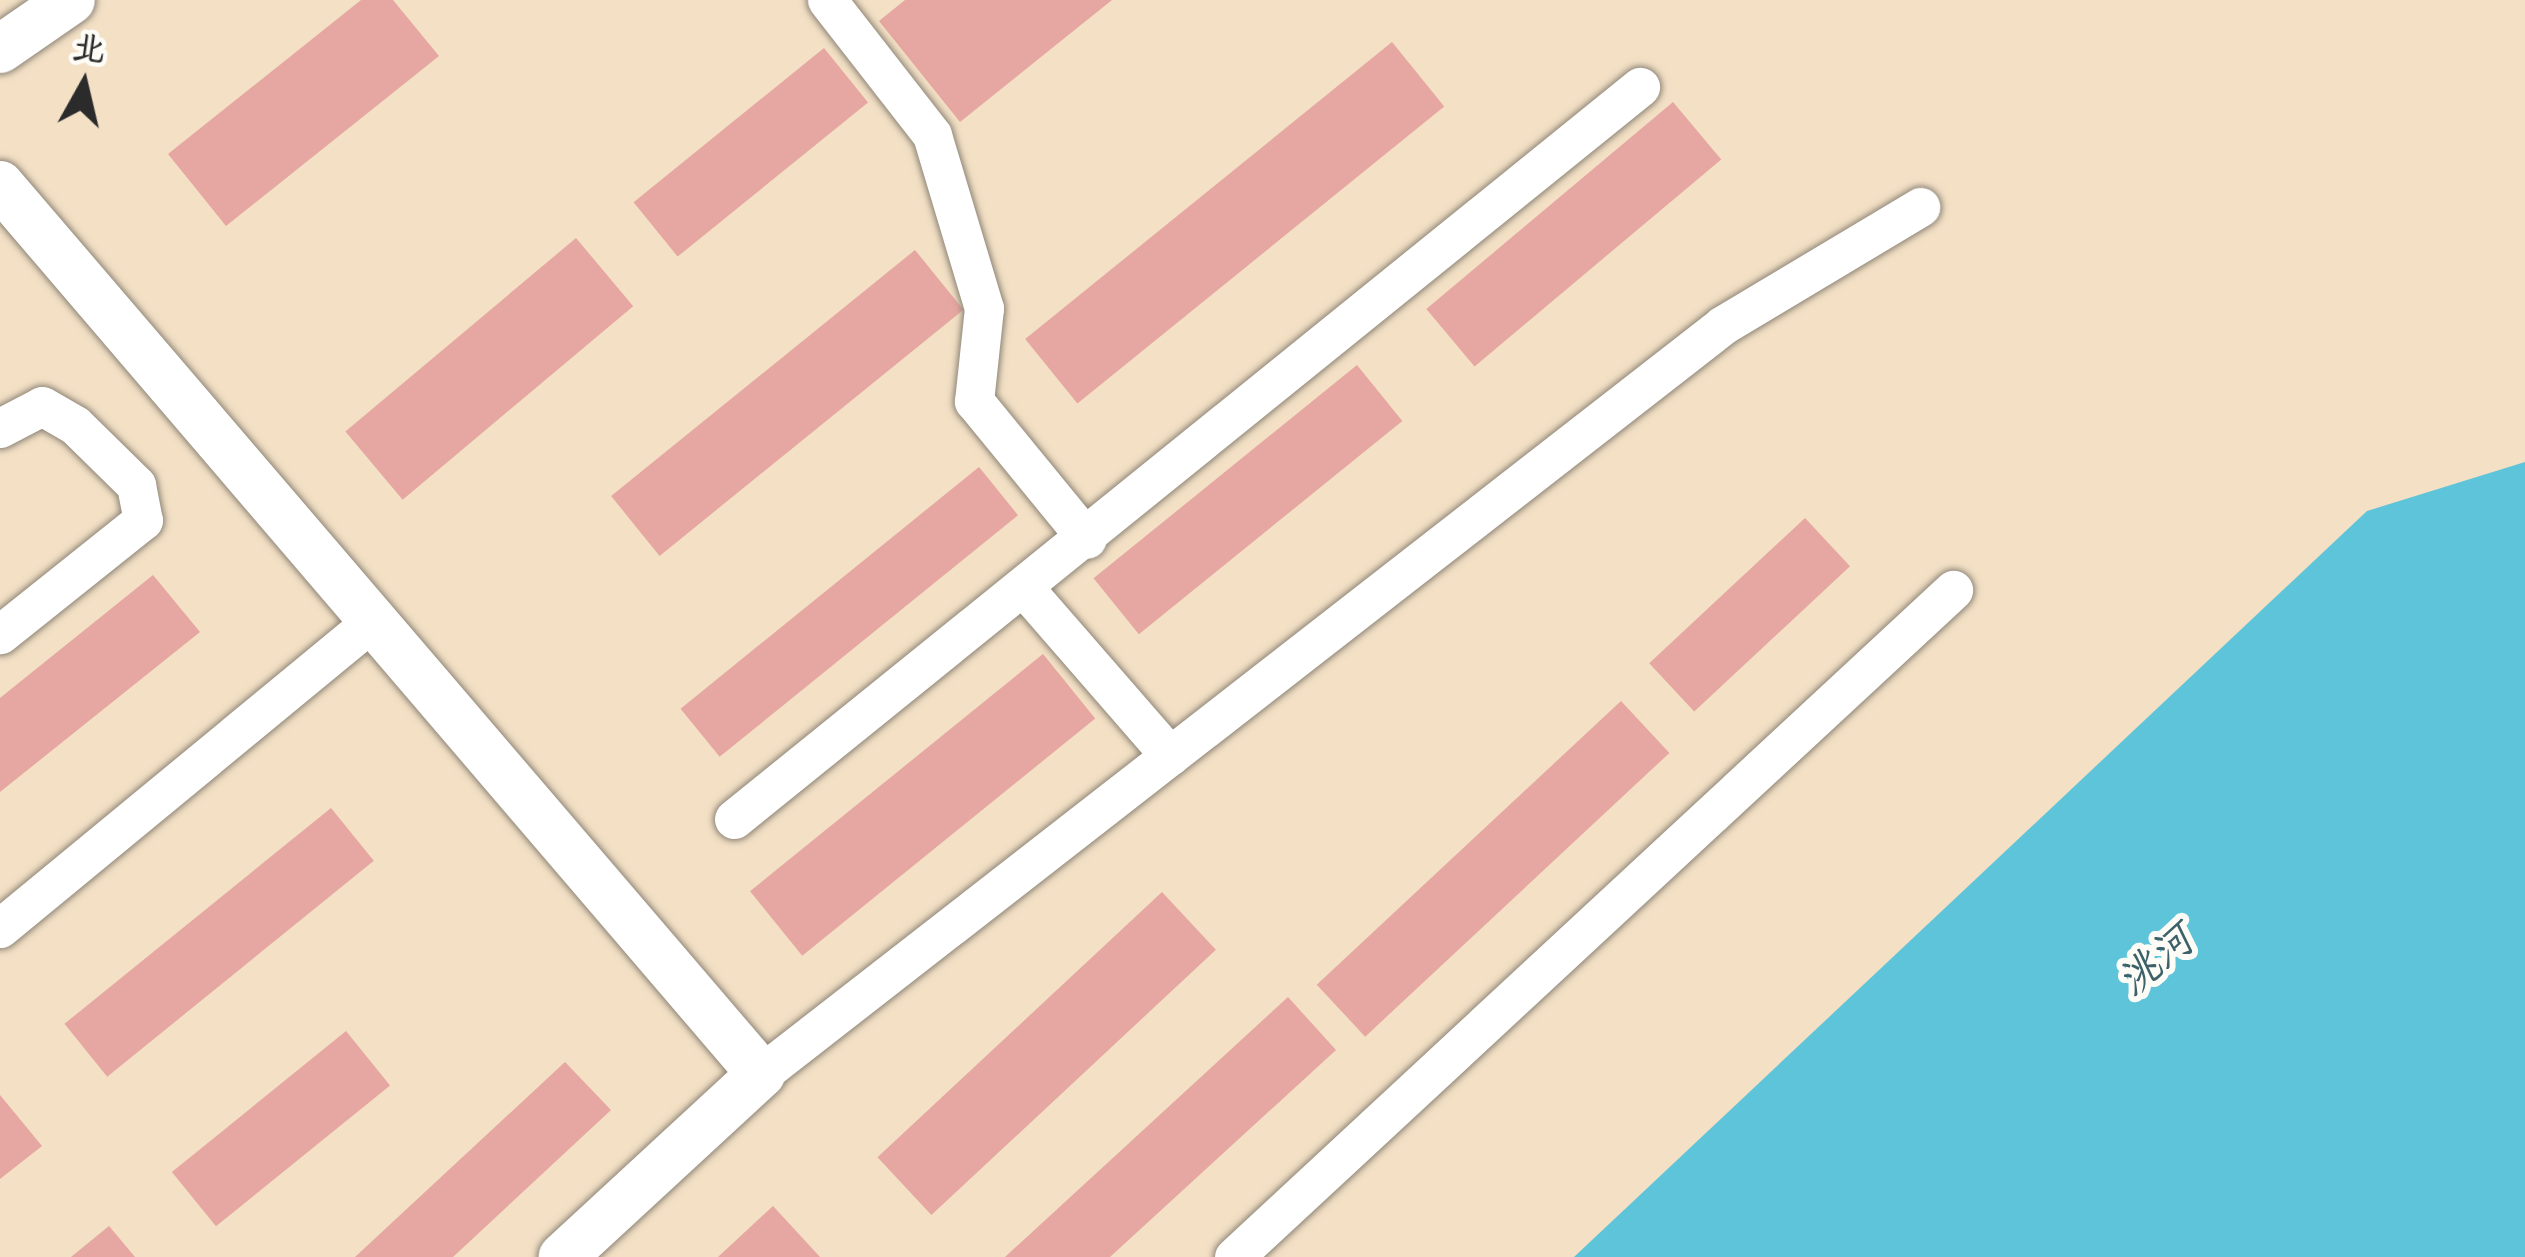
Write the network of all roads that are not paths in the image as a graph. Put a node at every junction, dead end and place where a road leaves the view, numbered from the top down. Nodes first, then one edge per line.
1 (71, 0) edge
2 (827, 0) edge
3 (0, 50) edge
4 (1640, 87) dead end
5 (0, 185) edge
6 (1920, 207) dead end
7 (0, 428) edge
8 (1087, 539) junction
9 (1025, 589) junction
10 (1953, 590) dead end
11 (373, 620) junction
12 (0, 634) edge
13 (1170, 756) junction
14 (734, 819) dead end
15 (0, 928) edge
16 (761, 1074) junction
17 (563, 1257) edge
18 (1234, 1257) edge

1 - 3 street
2 - 8 street
4 - 8 street
5 - 11 street
6 - 13 street
7 - 12 street
8 - 9 street
9 - 13 street
9 - 14 street
10 - 18 street
11 - 15 street
11 - 16 street
13 - 16 street
16 - 17 street

